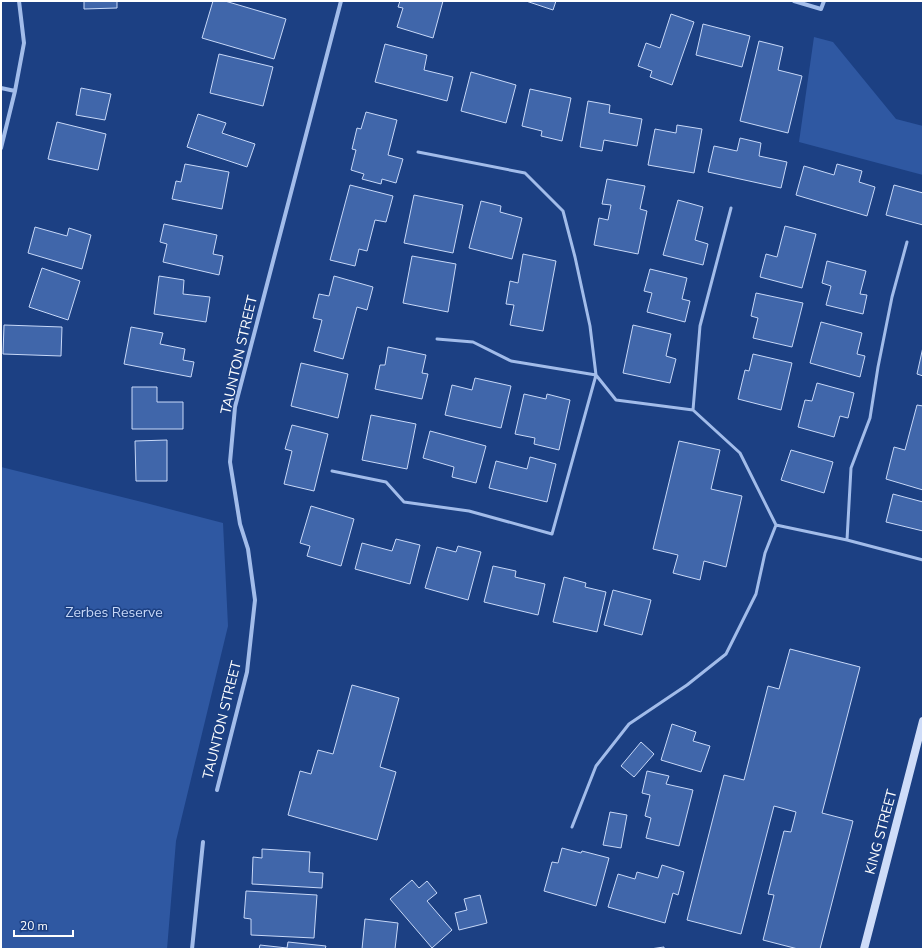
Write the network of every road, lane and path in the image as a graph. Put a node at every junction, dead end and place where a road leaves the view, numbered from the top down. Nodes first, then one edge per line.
1 (19, 1) edge
2 (341, 1) edge
3 (794, 1) edge
4 (824, 1) edge
5 (1, 88) edge
6 (15, 91) junction
7 (1, 148) edge
8 (418, 152) dead end
9 (731, 208) dead end
10 (907, 242) dead end
11 (437, 339) dead end
12 (596, 375) junction
13 (693, 410) junction
14 (332, 471) dead end
15 (776, 525) junction
16 (847, 540) junction
17 (923, 560) edge
18 (923, 721) edge
19 (216, 790) dead end
20 (572, 827) dead end
21 (203, 842) dead end
22 (192, 949) edge
23 (864, 949) edge

1 - 6 street
2 - 19 street, TAUNTON STREET
3 - 4 street
5 - 6 street
6 - 7 street
8 - 12 lane
9 - 13 lane
10 - 16 lane
11 - 12 lane
12 - 13 lane
12 - 14 lane
13 - 15 lane
15 - 16 lane
15 - 20 lane
16 - 17 lane
18 - 23 main road, KING STREET
21 - 22 street

